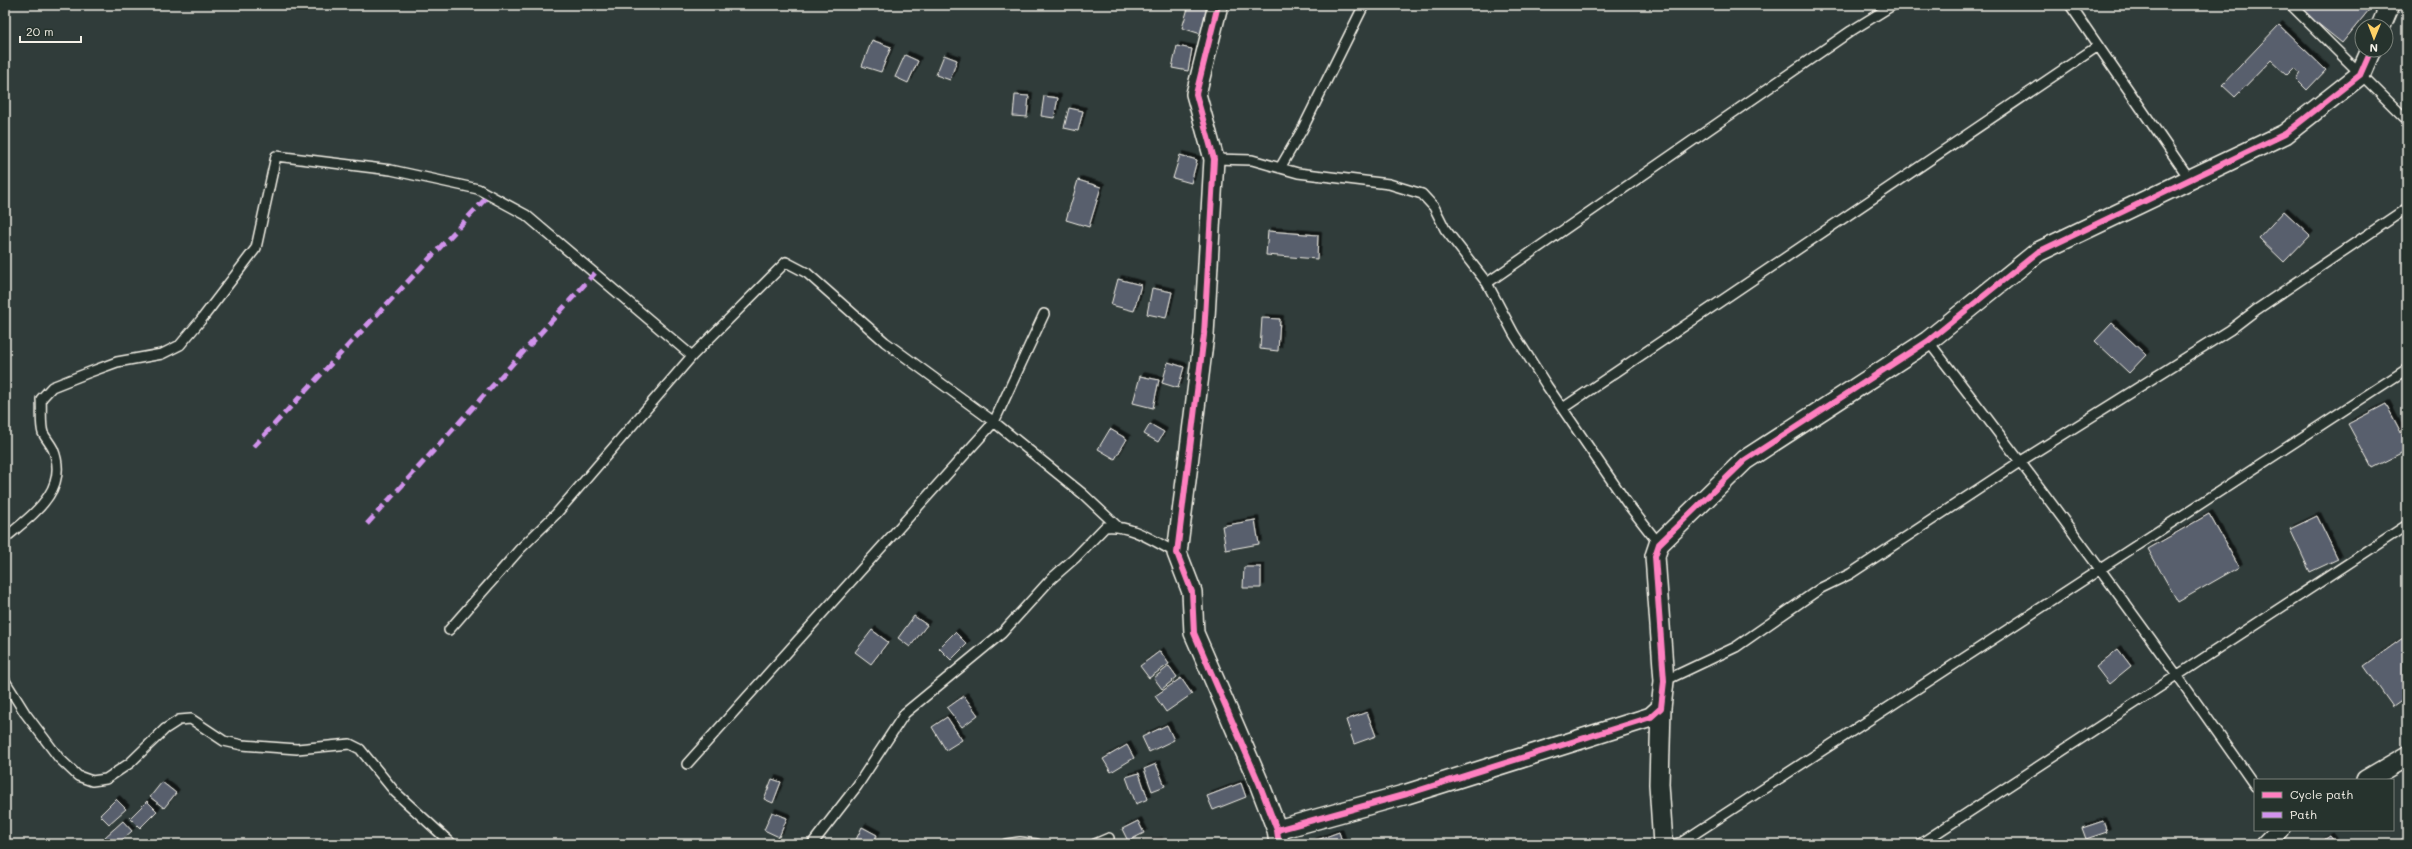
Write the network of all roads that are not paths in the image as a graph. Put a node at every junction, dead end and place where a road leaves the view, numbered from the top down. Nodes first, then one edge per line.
1 (1218, 5) edge
2 (1364, 5) edge
3 (1893, 5) edge
4 (2070, 5) edge
5 (2291, 5) edge
6 (2390, 5) edge
7 (2384, 18) edge
8 (2098, 46) junction
9 (2367, 58) edge
10 (2360, 75) junction
11 (2407, 120) edge
12 (1214, 159) junction
13 (1280, 168) junction
14 (2191, 181) junction
15 (2407, 208) edge
16 (1487, 283) junction
17 (1044, 314) dead end
18 (1928, 342) junction
19 (692, 356) junction
20 (2407, 369) edge
21 (1563, 408) junction
22 (994, 422) junction
23 (2021, 461) junction
24 (2407, 525) edge
25 (1116, 526) junction
26 (5, 538) edge
27 (1659, 544) junction
28 (1177, 553) junction
29 (2100, 569) junction
30 (448, 630) dead end
31 (2177, 674) junction
32 (5, 681) edge
33 (1664, 682) junction
34 (1661, 708) junction
35 (2407, 756) edge
36 (687, 764) dead end
37 (2368, 779) edge
38 (2254, 785) edge
39 (2279, 831) edge
40 (1278, 837) edge
41 (1109, 838) dead end
42 (452, 844) edge
43 (812, 844) edge
44 (1006, 844) edge
45 (1037, 844) edge
46 (1095, 844) edge
47 (1663, 844) edge
48 (1674, 844) edge
49 (1920, 844) edge
50 (2266, 844) edge

1 - 12 street
2 - 13 lane
3 - 16 lane
4 - 8 lane
5 - 10 lane
6 - 7 street
8 - 14 lane
8 - 21 lane
9 - 10 street
10 - 11 lane
10 - 14 street
12 - 13 lane
12 - 28 street
13 - 16 lane
14 - 18 street
15 - 23 lane
16 - 21 lane
17 - 22 lane
18 - 23 lane
18 - 27 street
19 - 22 lane
19 - 26 lane
19 - 30 lane
20 - 29 lane
21 - 27 lane
22 - 25 lane
22 - 36 lane
23 - 29 lane
23 - 33 lane
24 - 31 lane
25 - 28 lane
25 - 43 lane
27 - 33 street
28 - 40 street
29 - 31 lane
29 - 48 lane
31 - 38 lane
31 - 49 lane
32 - 42 lane
33 - 34 street
34 - 40 street
34 - 47 street
35 - 37 street
39 - 50 street
41 - 46 lane
44 - 45 lane

